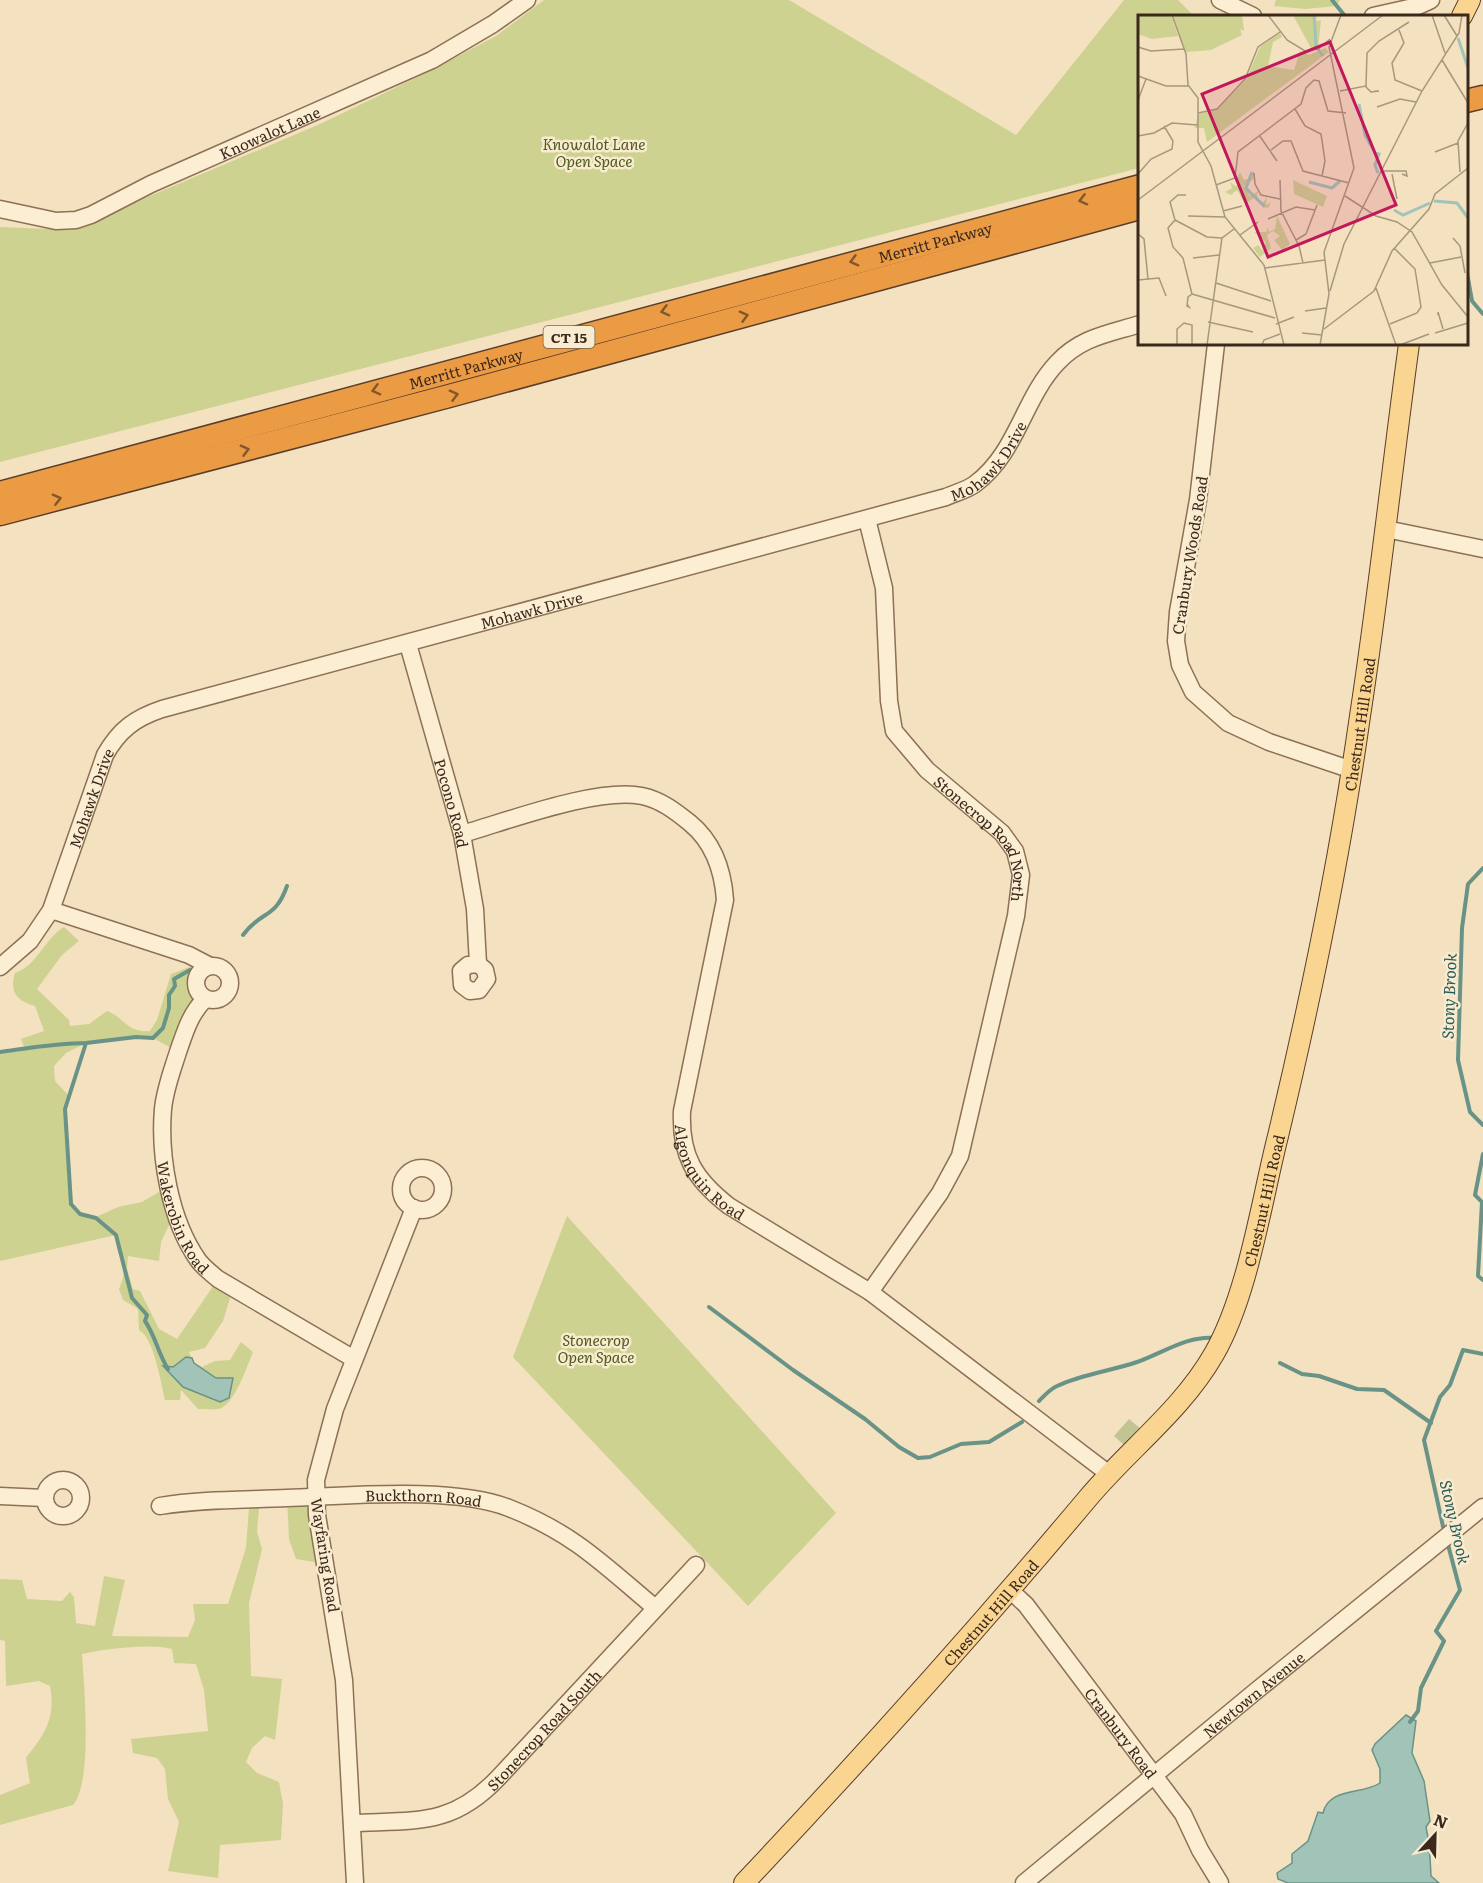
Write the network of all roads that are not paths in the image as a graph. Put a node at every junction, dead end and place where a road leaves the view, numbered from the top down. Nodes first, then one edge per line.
1 (527, 0) edge
2 (1220, 0) edge
3 (1431, 0) edge
4 (1470, 0) edge
5 (1251, 15) edge
6 (1398, 15) edge
7 (1462, 15) edge
8 (1483, 97) edge
9 (1468, 101) edge
10 (1483, 113) edge
11 (1468, 117) edge
12 (1138, 187) edge
13 (0, 209) edge
14 (1138, 209) edge
15 (1138, 324) edge
16 (1215, 345) edge
17 (1408, 345) edge
18 (0, 493) edge
19 (0, 514) edge
20 (867, 519) junction
21 (1386, 529) junction
22 (1483, 549) edge
23 (408, 644) junction
24 (1352, 770) junction
25 (462, 834) junction
26 (51, 910) junction
27 (478, 964) dead end
28 (210, 966) junction
29 (0, 967) edge
30 (205, 999) junction
31 (414, 1208) dead end
32 (870, 1292) junction
33 (354, 1359) junction
34 (1109, 1474) junction
35 (0, 1496) edge
36 (315, 1497) junction
37 (44, 1498) dead end
38 (160, 1506) dead end
39 (1483, 1507) edge
40 (696, 1565) dead end
41 (1011, 1591) junction
42 (654, 1607) junction
43 (1154, 1776) junction
44 (352, 1823) junction
45 (355, 1883) edge
46 (744, 1883) edge
47 (1024, 1883) edge
48 (1220, 1883) edge

1 - 13 street, Knowalot Lane
2 - 5 street
3 - 6 street
4 - 7 main road
8 - 9 highway
10 - 11 highway
12 -> 18 highway, Merritt Parkway / CT 15
19 -> 14 highway, Merritt Parkway / CT 15
15 - 20 street, Mohawk Drive
16 - 24 street, Cranbury Woods Road
17 - 21 main road, Chestnut Hill Road
20 - 23 street, Mohawk Drive
20 - 32 street, Stonecrop Road North
21 - 22 street
21 - 24 main road, Chestnut Hill Road
23 - 25 street, Pocono Road
23 - 26 street, Mohawk Drive
24 - 34 main road, Chestnut Hill Road
25 - 27 street, Pocono Road
25 - 32 street, Algonquin Road
26 - 28 street
26 - 29 street, Mohawk Drive
28 - 30 street
28 - 30 street
30 - 33 street, Wakerobin Road
31 - 33 street, Wayfaring Road
32 - 34 street, Algonquin Road
33 - 36 street, Wayfaring Road
34 - 41 main road, Chestnut Hill Road
35 - 37 street
36 - 38 street, Buckthorn Road
36 - 42 street, Buckthorn Road
36 - 44 street, Wayfaring Road
39 - 43 street, Newtown Avenue
40 - 42 street, Stonecrop Road South
41 - 43 street, Cranbury Road
41 - 46 main road, Chestnut Hill Road
42 - 44 street, Stonecrop Road South
43 - 47 street, Newtown Avenue
43 - 48 street, Cranbury Road
44 - 45 street, Wayfaring Road

